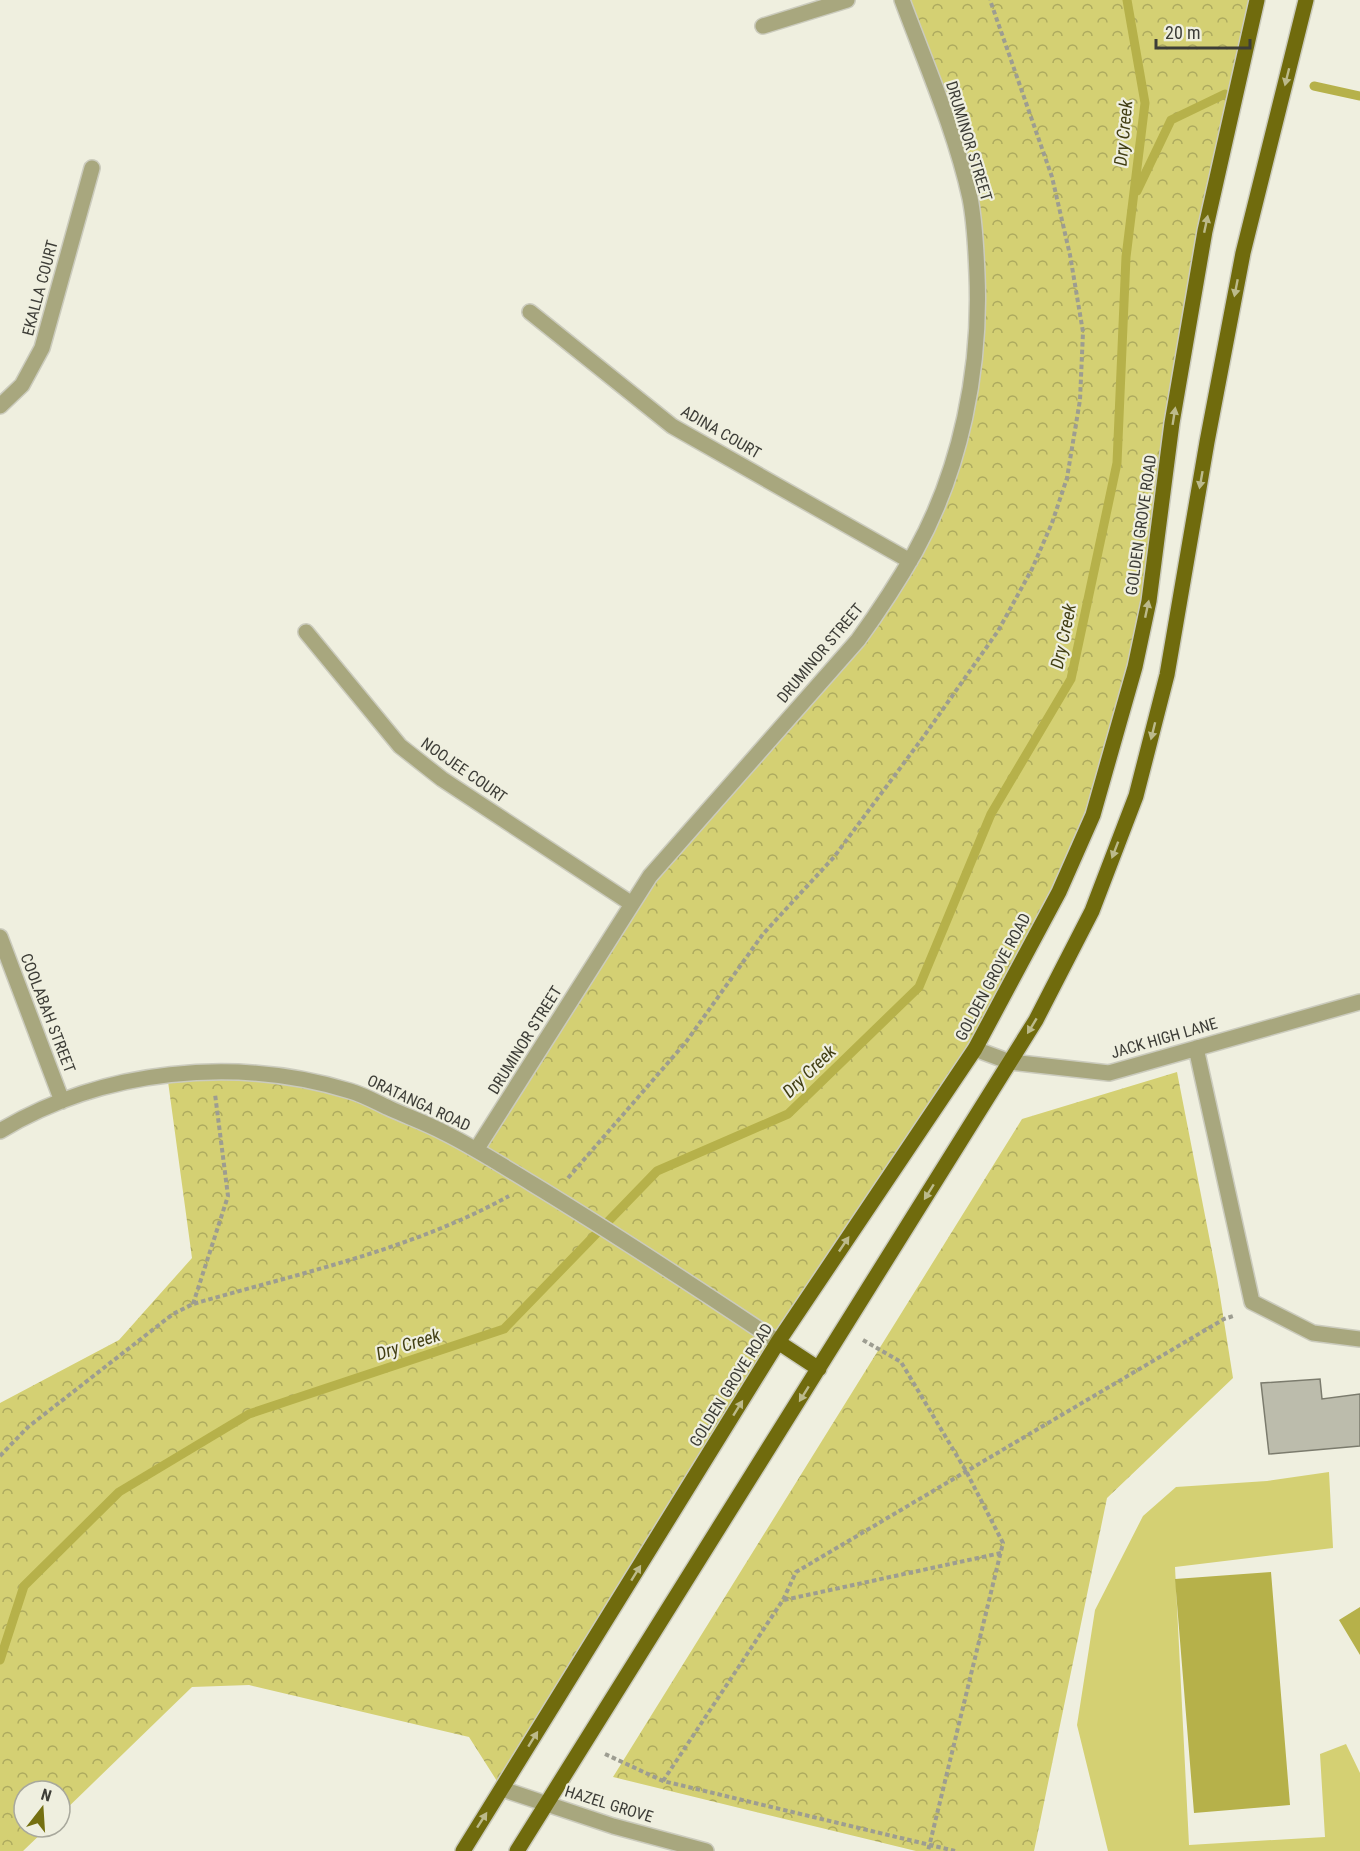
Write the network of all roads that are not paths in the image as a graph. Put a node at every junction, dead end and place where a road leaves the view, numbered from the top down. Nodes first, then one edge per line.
1 (847, 0) edge
2 (902, 0) edge
3 (1257, 0) edge
4 (1306, 0) edge
5 (763, 26) dead end
6 (92, 168) dead end
7 (530, 312) dead end
8 (0, 406) edge
9 (910, 561) junction
10 (306, 632) dead end
11 (632, 904) junction
12 (0, 938) edge
13 (1360, 1002) edge
14 (1196, 1048) junction
15 (975, 1049) junction
16 (1010, 1062) junction
17 (62, 1101) junction
18 (0, 1131) edge
19 (476, 1150) junction
20 (1360, 1339) edge
21 (778, 1342) junction
22 (819, 1370) junction
23 (502, 1789) junction
24 (547, 1803) junction
25 (462, 1851) edge
26 (517, 1851) edge
27 (706, 1851) edge

1 - 5 street
2 - 9 street, DRUMINOR STREET
15 -> 3 main road, GOLDEN GROVE ROAD
4 -> 16 main road
6 - 8 street, EKALLA COURT
7 - 9 street, ADINA COURT
9 - 11 street, DRUMINOR STREET
10 - 11 street, NOOJEE COURT
11 - 19 street, DRUMINOR STREET
12 - 17 street, COOLABAH STREET
13 - 14 street, JACK HIGH LANE
14 - 16 street, JACK HIGH LANE
14 - 20 street
15 - 16 street, JACK HIGH LANE
21 -> 15 main road, GOLDEN GROVE ROAD
16 -> 22 main road
17 - 18 street, ORATANGA ROAD
17 - 19 street, ORATANGA ROAD
19 - 21 street, ORATANGA ROAD
21 - 22 main road
23 -> 21 main road, GOLDEN GROVE ROAD
22 -> 24 main road
23 - 24 street, HAZEL GROVE
25 -> 23 main road, GOLDEN GROVE ROAD
24 - 26 main road
24 - 27 street, HAZEL GROVE

